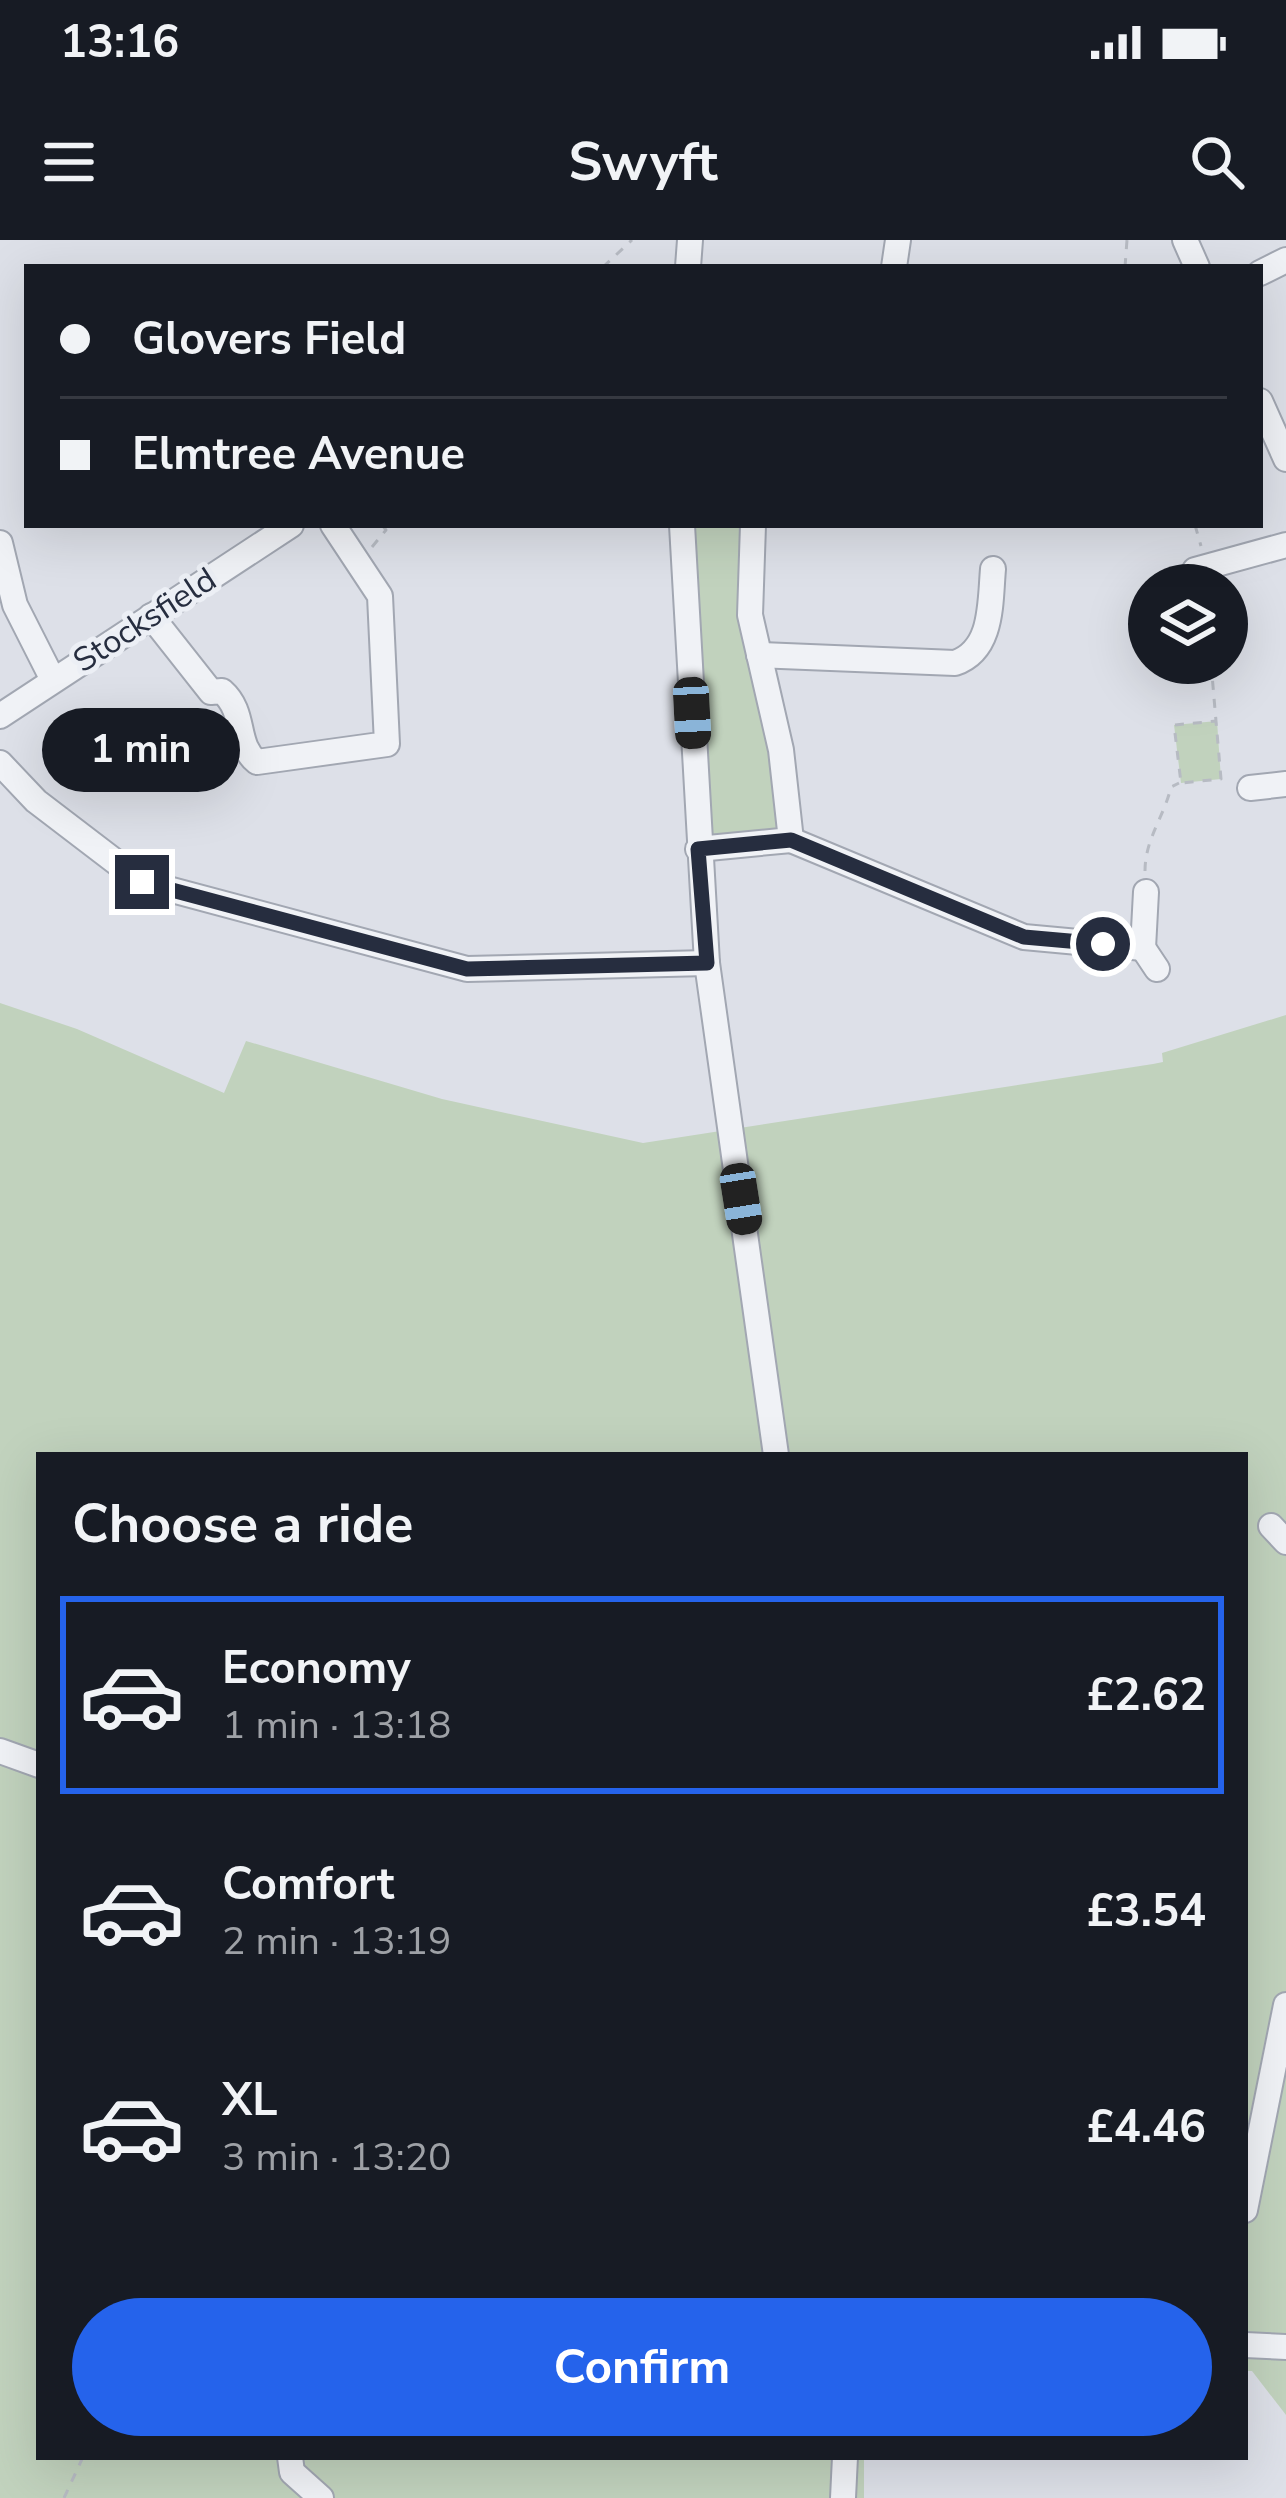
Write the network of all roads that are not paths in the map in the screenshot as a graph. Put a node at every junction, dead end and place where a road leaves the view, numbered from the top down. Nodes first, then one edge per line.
1 (1280, 428) edge
2 (1286, 459) edge
3 (286, 528) edge
4 (335, 528) edge
5 (682, 528) edge
6 (753, 528) edge
7 (0, 543) edge
8 (1286, 544) edge
9 (1229, 564) edge
10 (993, 569) dead end
11 (151, 616) junction
12 (760, 655) junction
13 (52, 678) junction
14 (0, 716) edge
15 (0, 763) edge
16 (1286, 784) edge
17 (1250, 788) dead end
18 (791, 840) junction
19 (698, 849) junction
20 (1146, 892) road end
21 (707, 963) junction
22 (776, 1452) edge
23 (0, 1751) edge
24 (36, 1765) edge
25 (1286, 2005) edge
26 (1248, 2195) edge
27 (1248, 2345) edge
28 (1286, 2347) edge
29 (290, 2460) edge
30 (845, 2460) edge
31 (307, 2494) edge
32 (843, 2498) edge

1 - 2 street
3 - 11 street, Stocksfield
4 - 11 street
5 - 19 street
6 - 12 street
7 - 13 street
8 - 9 street
10 - 12 street
11 - 13 street, Stocksfield
12 - 18 street
13 - 14 street, Stocksfield
15 - 21 street
16 - 17 street
18 - 19 street
18 - 20 street
19 - 21 street
21 - 22 street
23 - 24 street
25 - 26 street
27 - 28 street
29 - 31 street
30 - 32 street

